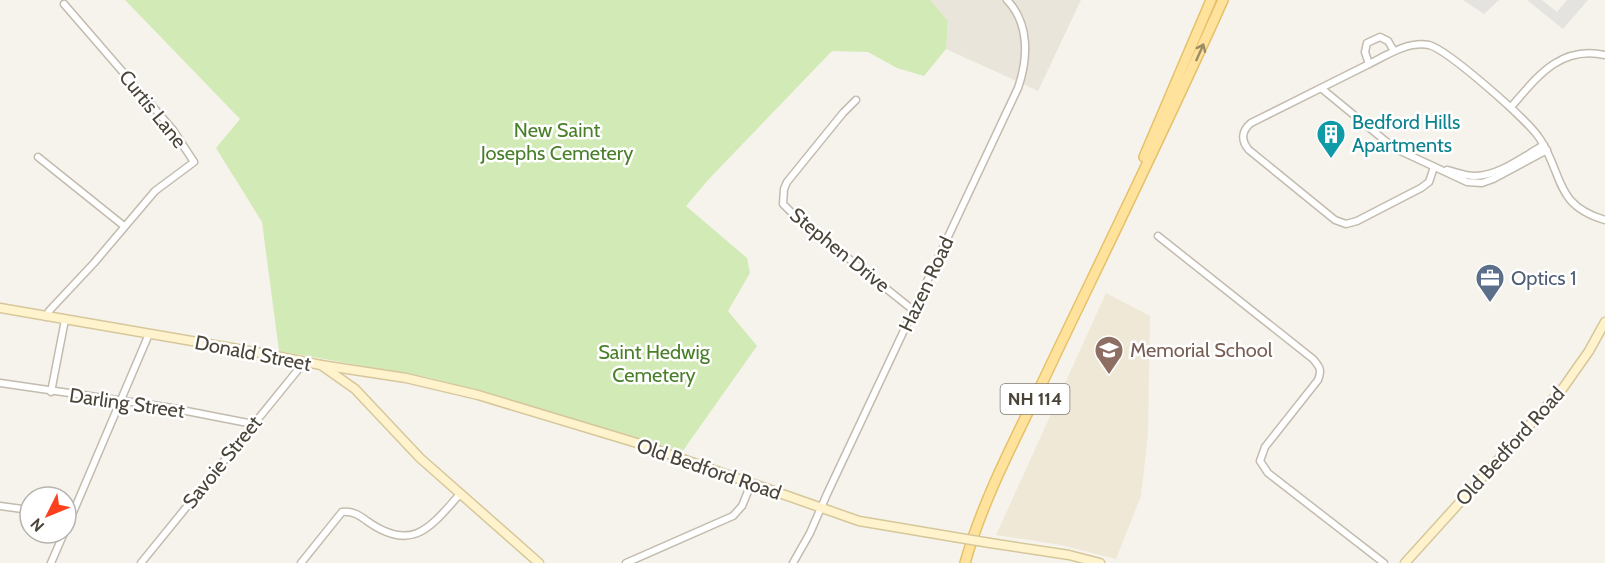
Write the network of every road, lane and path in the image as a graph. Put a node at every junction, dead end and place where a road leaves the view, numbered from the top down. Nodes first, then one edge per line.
1 (1007, 0) edge
2 (1211, 0) edge
3 (1223, 0) edge
4 (64, 4) dead end
5 (1394, 51) junction
6 (1605, 55) edge
7 (1369, 64) junction
8 (1321, 88) junction
9 (856, 100) dead end
10 (1511, 107) junction
11 (1546, 148) junction
12 (38, 157) dead end
13 (1434, 167) junction
14 (1605, 220) edge
15 (124, 226) junction
16 (1158, 236) dead end
17 (1112, 237) junction
18 (0, 308) edge
19 (913, 310) junction
20 (46, 317) junction
21 (65, 320) junction
22 (1605, 322) edge
23 (149, 334) junction
24 (303, 361) junction
25 (321, 366) junction
26 (356, 370) junction
27 (0, 383) edge
28 (355, 389) junction
29 (51, 392) junction
30 (121, 401) junction
31 (253, 424) junction
32 (752, 484) junction
33 (460, 494) junction
34 (78, 495) edge
35 (0, 506) edge
36 (18, 508) edge
37 (821, 509) junction
38 (59, 545) edge
39 (51, 563) edge
40 (141, 563) edge
41 (301, 563) edge
42 (539, 563) edge
43 (626, 563) edge
44 (793, 563) edge
45 (965, 563) edge
46 (1100, 563) edge
47 (1384, 563) edge
48 (1405, 563) edge

1 - 19 street, Hazen Road
2 - 17 main road, NH 114
17 -> 3 main road, NH 114
4 - 15 street, Curtis Lane
5 - 7 street
5 - 7 street
5 - 10 street
6 - 10 street
7 - 8 street
8 - 13 street
8 - 13 street
9 - 19 street, Stephen Drive
10 - 11 street
11 - 13 street
11 - 14 street
12 - 15 street
15 - 20 street, Curtis Lane
16 - 47 street
17 - 45 main road, NH 114
18 - 20 street, Donald Street
19 - 37 street, Hazen Road
20 - 21 street, Donald Street
21 - 23 street, Donald Street
21 - 29 street
22 - 48 street, Old Bedford Road
23 - 24 street, Donald Street
23 - 30 street
24 - 25 street, Donald Street
24 - 31 street, Savoie Street
25 - 26 street, Old Bedford Road
25 - 28 street, Donald Street
26 - 28 street
26 - 32 street, Old Bedford Road
27 - 29 street, Darling Street
28 - 33 street, Donald Street
29 - 30 street, Darling Street
30 - 31 street, Darling Street
30 - 34 street
31 - 40 street, Savoie Street
32 - 37 street, Old Bedford Road
32 - 43 street
33 - 41 street
33 - 42 street, Donald Street
35 - 36 street
37 - 44 street, Hazen Road
37 - 46 street, Old Bedford Road, bridge
38 - 39 street

